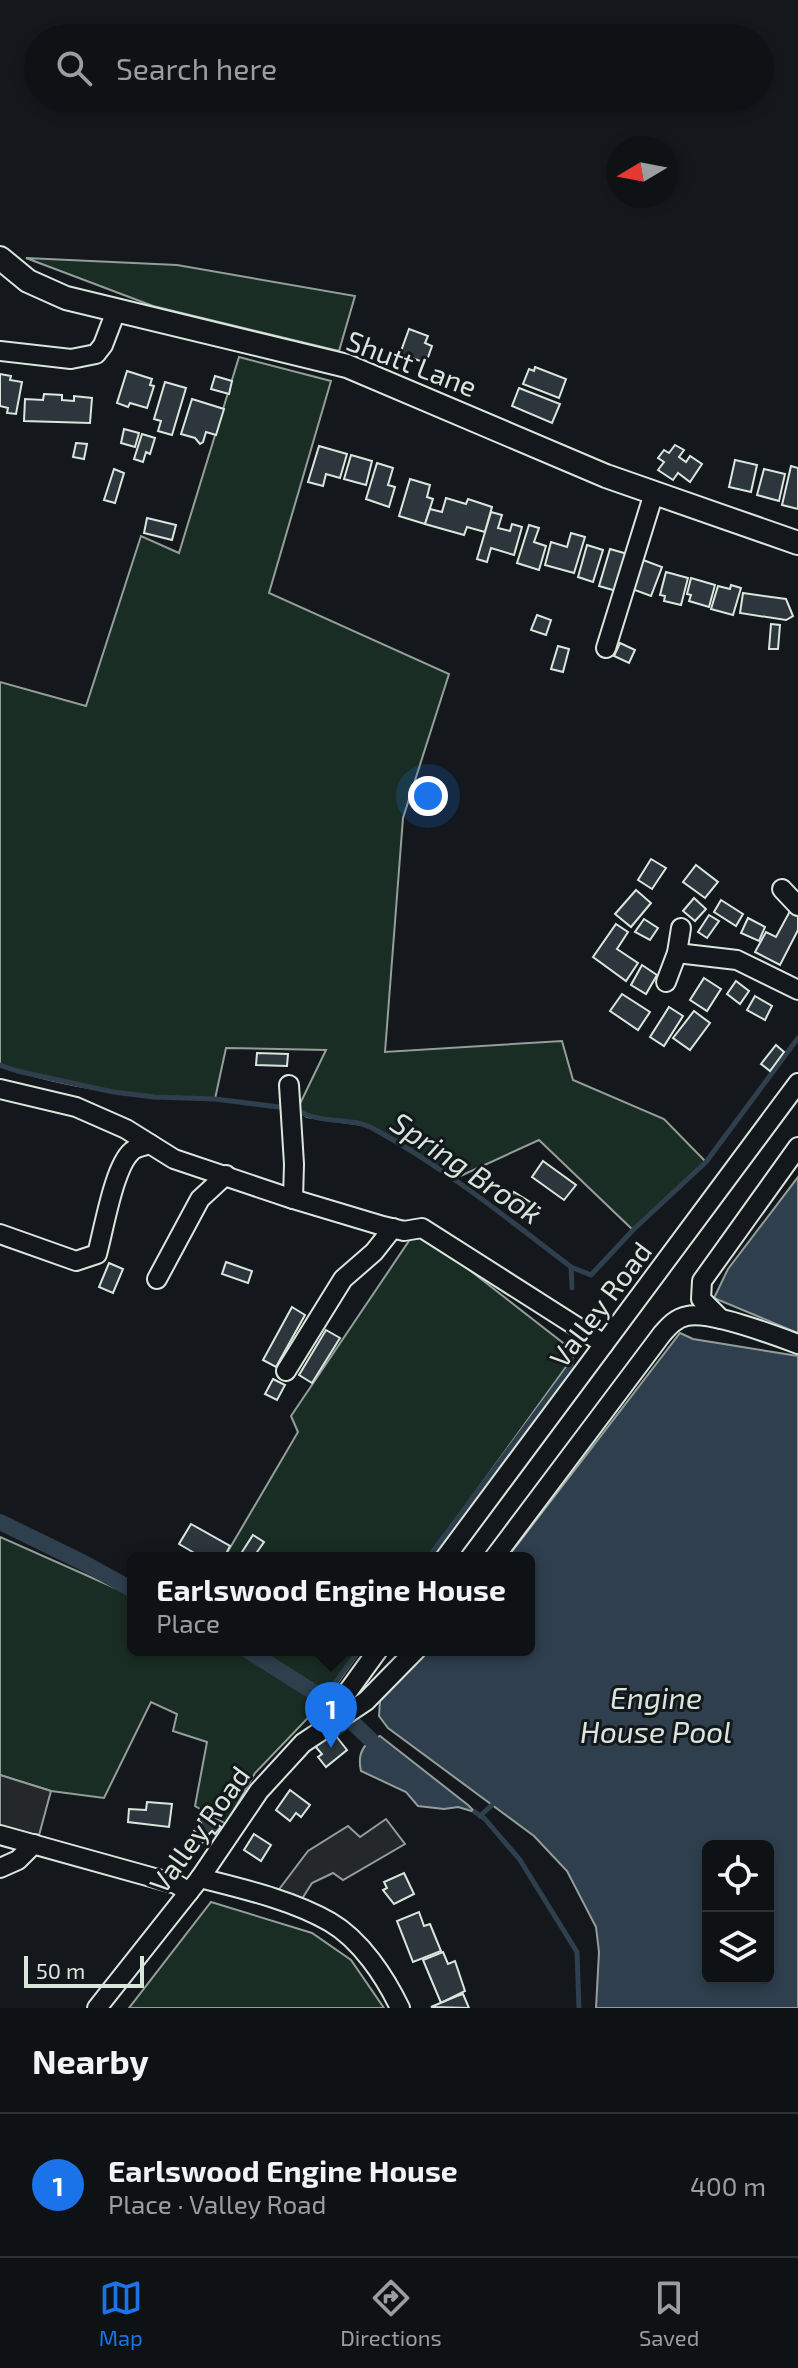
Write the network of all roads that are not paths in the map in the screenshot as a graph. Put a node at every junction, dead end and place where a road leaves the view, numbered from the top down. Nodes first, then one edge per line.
1 (0, 258) edge
2 (116, 311) junction
3 (0, 351) edge
4 (654, 493) junction
5 (798, 543) edge
6 (606, 648) dead end
7 (782, 889) dead end
8 (798, 906) edge
9 (681, 928) dead end
10 (677, 953) junction
11 (666, 982) dead end
12 (798, 990) edge
13 (798, 1083) edge
14 (289, 1085) dead end
15 (0, 1089) edge
16 (150, 1144) junction
17 (798, 1147) edge
18 (226, 1175) junction
19 (293, 1199) junction
20 (393, 1228) junction
21 (0, 1234) edge
22 (157, 1279) dead end
23 (724, 1320) junction
24 (604, 1344) junction
25 (798, 1344) edge
26 (286, 1371) dead end
27 (449, 1552) edge
28 (498, 1552) edge
29 (374, 1656) edge
30 (410, 1656) edge
31 (333, 1720) junction
32 (0, 1835) edge
33 (34, 1844) junction
34 (0, 1868) edge
35 (195, 1885) junction
36 (97, 2008) edge
37 (400, 2008) edge

1 - 2 main road, Shutt Lane
2 - 3 street
2 - 4 main road, Shutt Lane
4 - 5 main road, Shutt Lane
4 - 6 street
7 - 8 street
9 - 10 street
10 - 11 street
10 - 12 street
13 - 24 street, Valley Road
14 - 19 street
15 - 16 street
16 - 18 street
16 - 21 street
17 - 23 street
18 - 19 street
18 - 22 street
19 - 20 street
20 - 24 street
20 - 26 street
23 - 25 street
23 - 28 street
24 - 27 street, Valley Road
29 - 31 street, Valley Road
30 - 31 street
31 - 35 street, Valley Road
32 - 33 street
33 - 34 street
33 - 35 street
35 - 36 street, Valley Road
35 - 37 street

